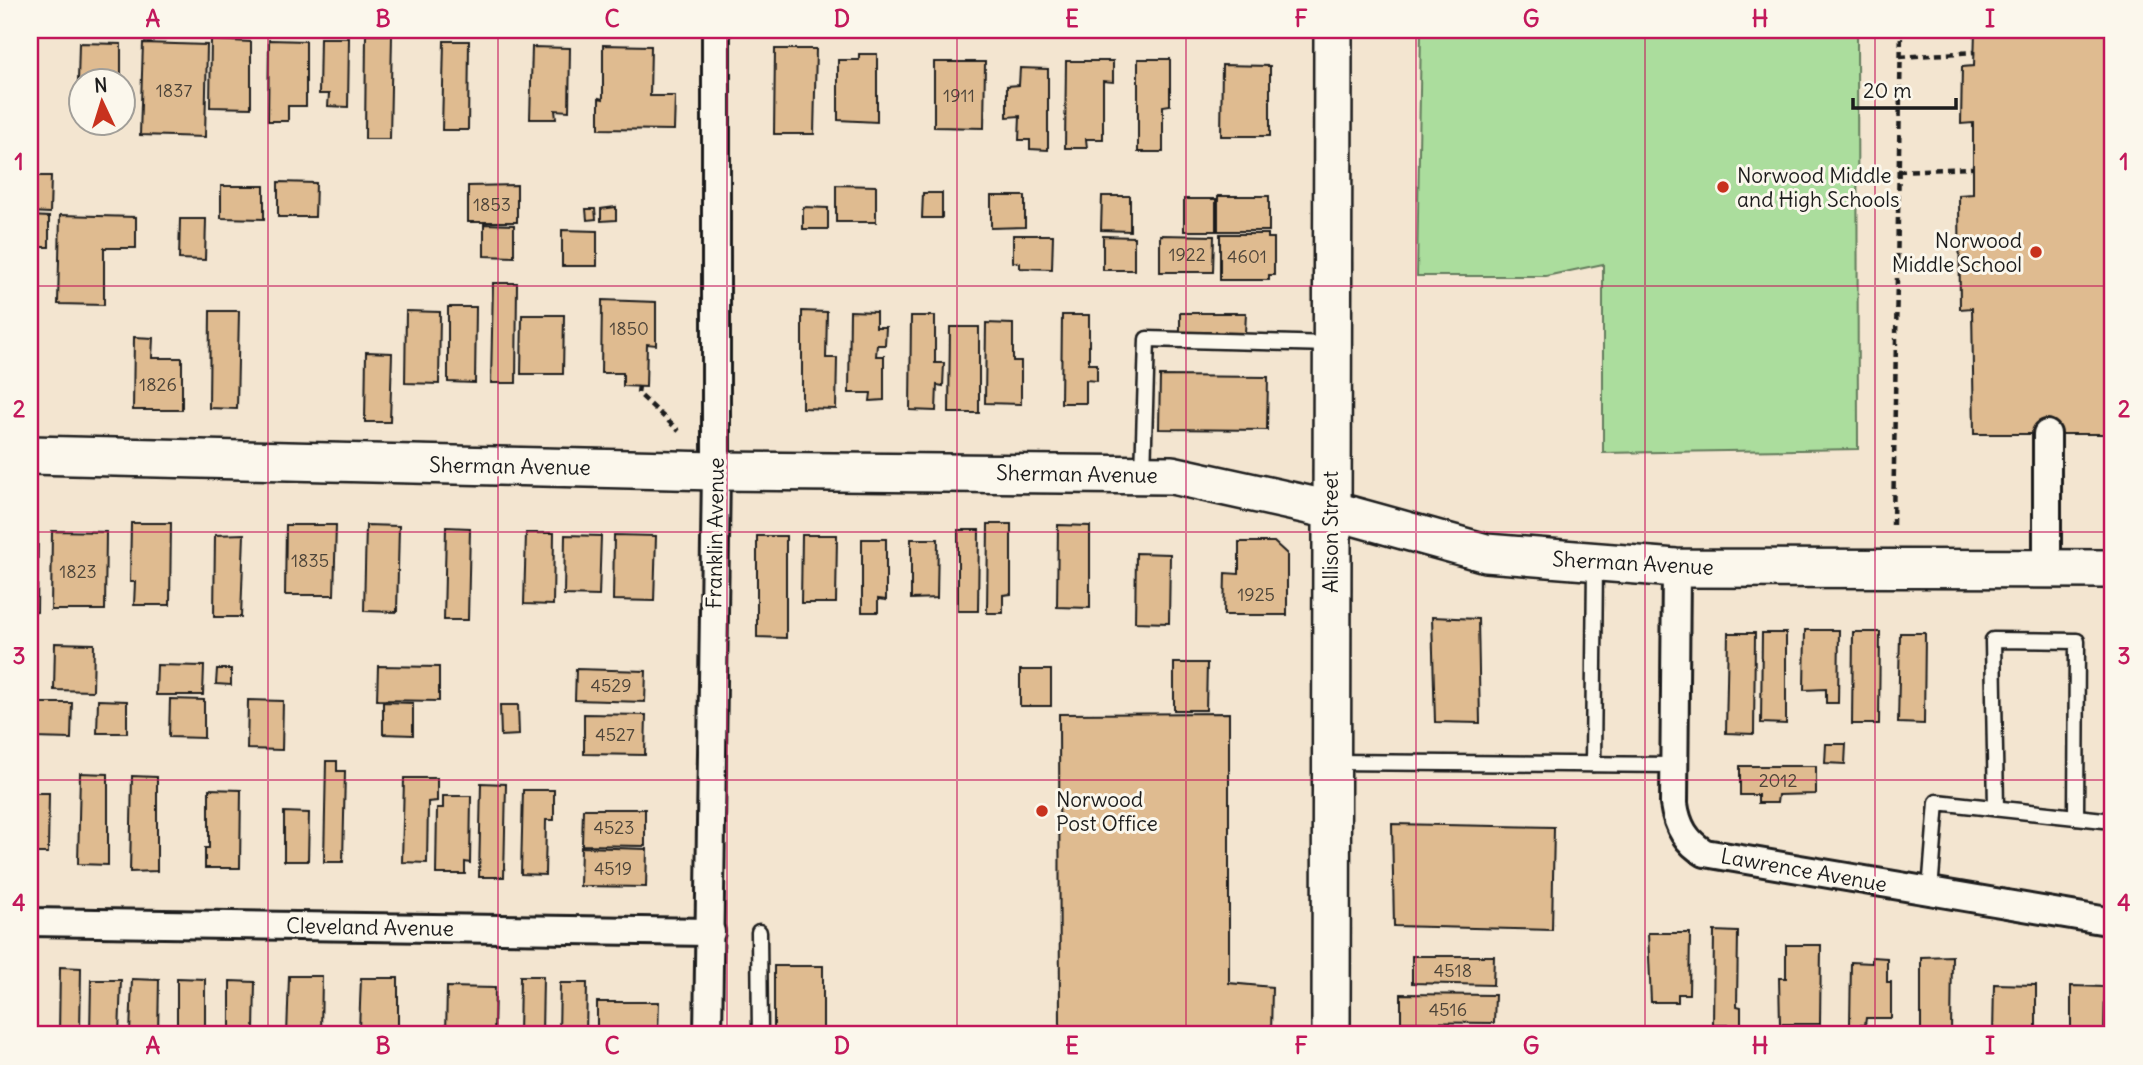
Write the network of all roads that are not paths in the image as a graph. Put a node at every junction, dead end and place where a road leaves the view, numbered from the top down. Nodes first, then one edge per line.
1 (716, 30) edge
2 (1333, 30) edge
3 (1331, 344) junction
4 (2048, 434) dead end
5 (30, 456) edge
6 (716, 471) junction
7 (1143, 475) junction
8 (1331, 510) junction
9 (1595, 562) junction
10 (1676, 568) junction
11 (2047, 569) junction
12 (2113, 569) edge
13 (1331, 762) junction
14 (1593, 764) junction
15 (1674, 765) junction
16 (1996, 808) junction
17 (2076, 817) junction
18 (2113, 821) edge
19 (1930, 891) junction
20 (30, 922) edge
21 (2113, 922) edge
22 (711, 932) junction
23 (759, 932) dead end
24 (708, 1035) edge
25 (760, 1035) edge
26 (1331, 1035) edge

1 - 6 street, Franklin Avenue
2 - 3 street, Allison Street
3 - 7 lane
3 - 8 street, Allison Street
4 - 11 street
5 - 6 street, Sherman Avenue
6 - 7 street, Sherman Avenue
6 - 22 street, Franklin Avenue
7 - 8 street, Sherman Avenue
8 - 9 street, Sherman Avenue
8 - 13 street, Allison Street
9 - 10 street, Sherman Avenue
9 - 14 lane
10 - 11 street, Sherman Avenue
10 - 15 street, Lawrence Avenue
11 - 12 street, Sherman Avenue
13 - 14 lane
13 - 26 street, Allison Street
14 - 15 lane
15 - 19 street, Lawrence Avenue
16 - 17 lane
16 - 17 lane
16 - 19 lane
17 - 18 lane
19 - 21 street, Lawrence Avenue
20 - 22 street, Cleveland Avenue
22 - 24 street, Franklin Avenue
23 - 25 lane

